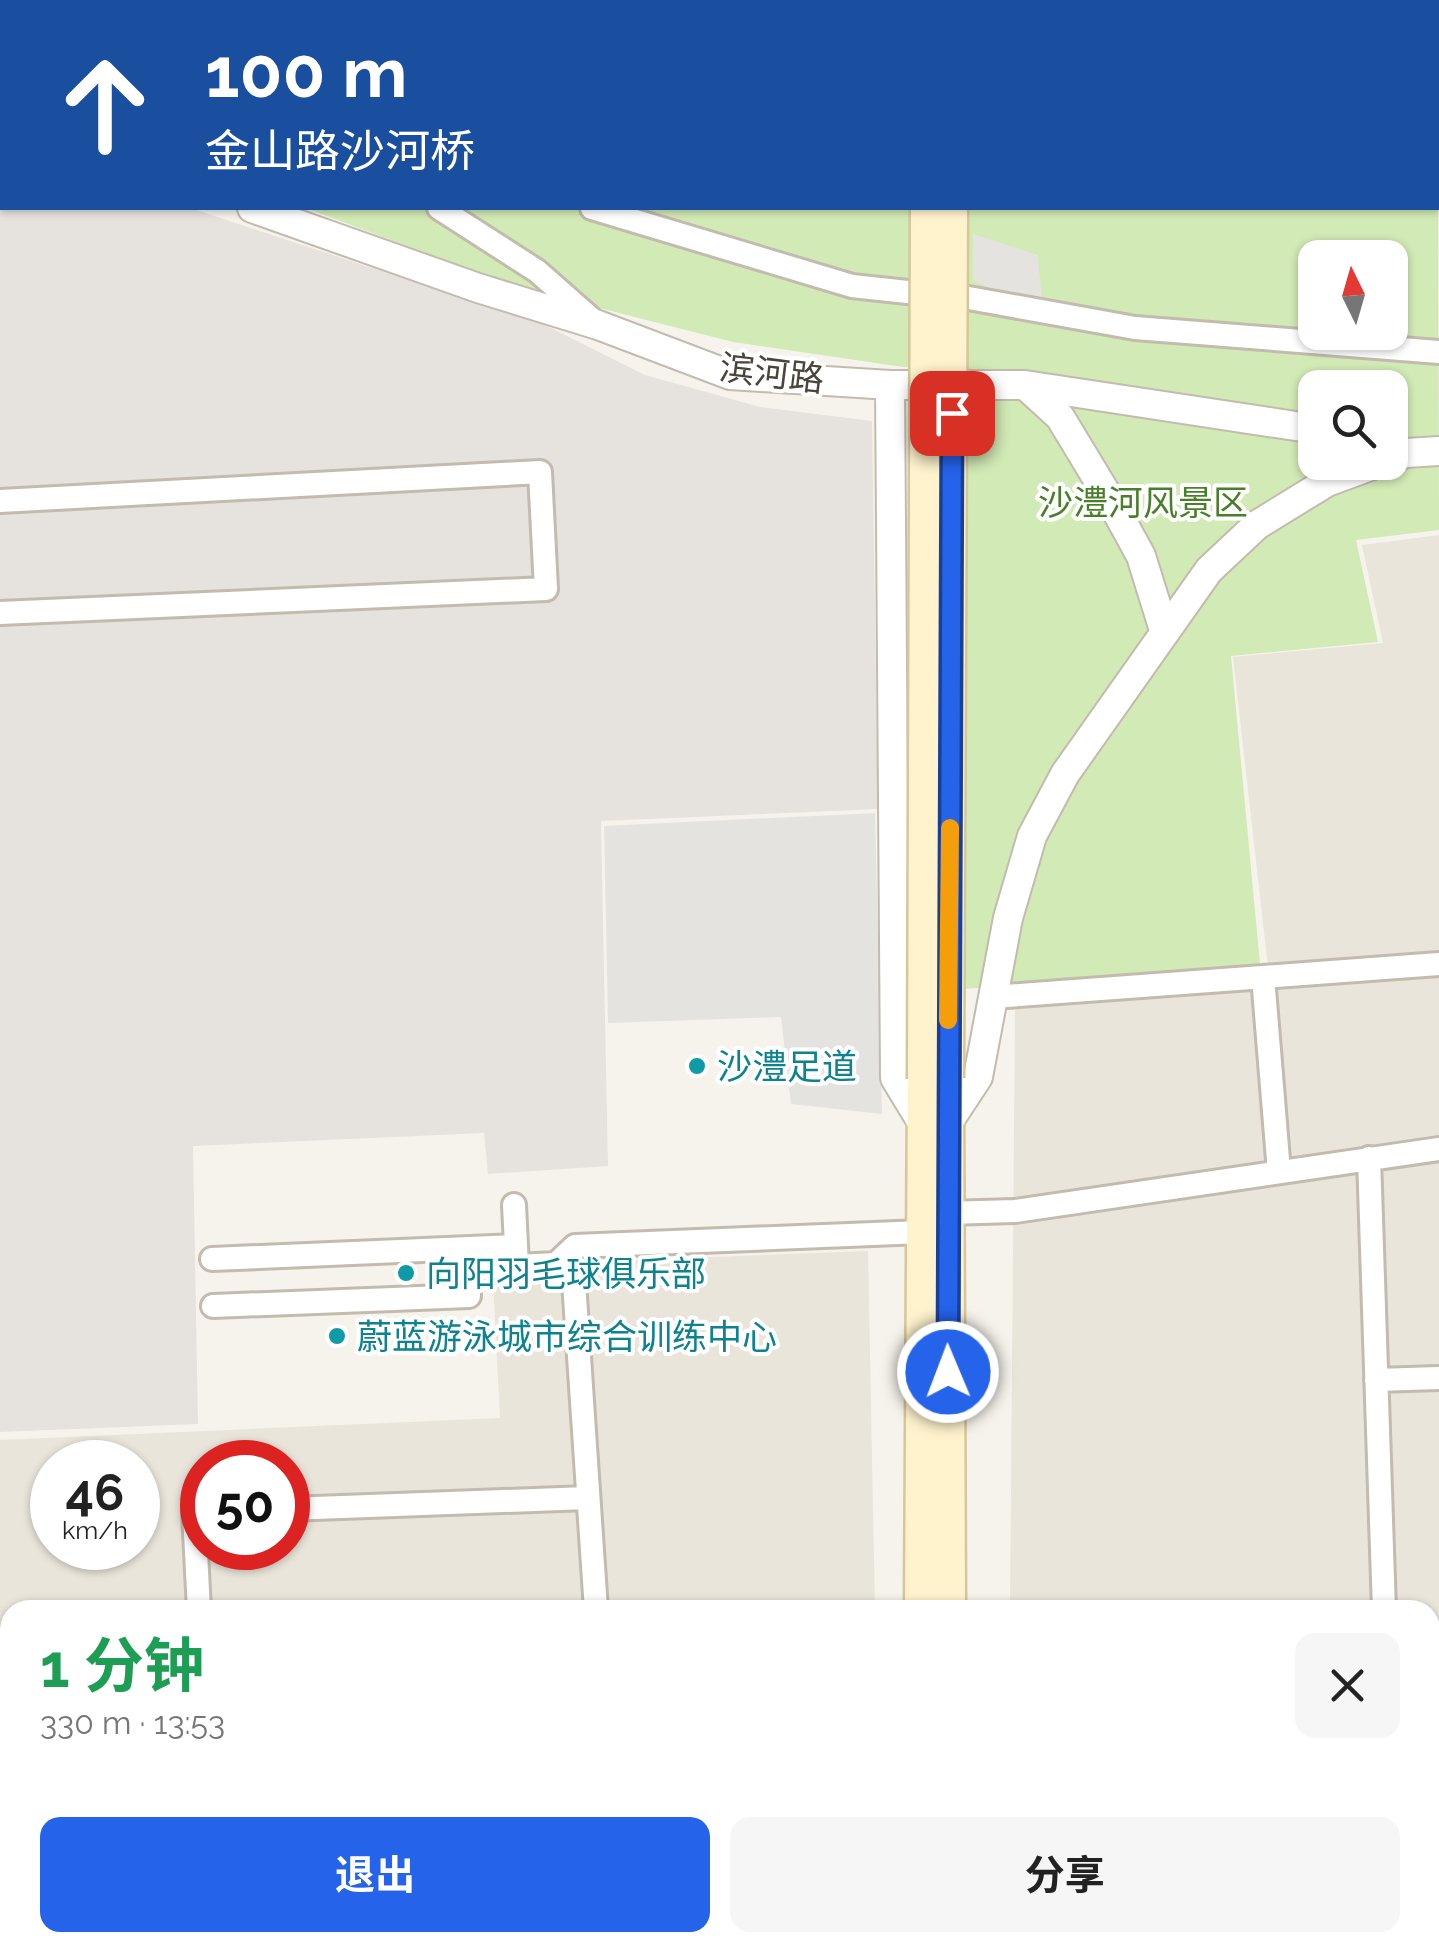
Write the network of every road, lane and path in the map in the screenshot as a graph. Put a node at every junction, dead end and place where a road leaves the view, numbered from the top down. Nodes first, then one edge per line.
1 (258, 210) edge
2 (441, 210) edge
3 (599, 210) edge
4 (926, 210) edge
5 (952, 210) edge
6 (939, 295) junction
7 (598, 326) junction
8 (1439, 352) edge
9 (890, 384) junction
10 (1025, 385) junction
11 (1298, 426) edge
12 (1408, 442) edge
13 (1439, 448) edge
14 (1408, 453) edge
15 (1332, 480) edge
16 (0, 501) edge
17 (0, 613) edge
18 (1164, 630) junction
19 (1439, 964) edge
20 (1263, 977) junction
21 (993, 997) junction
22 (935, 1124) junction
23 (1439, 1149) edge
24 (1369, 1158) junction
25 (1279, 1172) junction
26 (514, 1204) dead end
27 (934, 1222) junction
28 (517, 1256) junction
29 (212, 1258) dead end
30 (574, 1282) dead end
31 (212, 1306) dead end
32 (1439, 1378) edge
33 (1376, 1380) junction
34 (587, 1498) junction
35 (310, 1508) edge
36 (197, 1570) edge
37 (198, 1600) edge
38 (595, 1600) edge
39 (920, 1600) edge
40 (950, 1600) edge
41 (1384, 1600) edge

1 - 7 street, 滨河路
2 - 7 street
3 - 6 street
4 - 6 main road, bridge
5 - 6 main road, bridge
6 - 8 street
6 - 22 main road, bridge
7 - 9 street, 滨河路
9 - 10 street, 滨河路
9 - 22 street
10 - 11 street, 滨河路
10 - 18 street
12 - 13 street
13 - 14 street
15 - 18 street
16 - 17 street
18 - 21 street
19 - 20 street
20 - 21 street
20 - 25 street
21 - 22 street
22 - 27 main road
23 - 24 street
24 - 25 street
24 - 33 street
25 - 27 street
26 - 28 street
27 - 28 street
27 - 39 main road
27 - 40 main road
28 - 29 street
28 - 31 street
30 - 34 street
32 - 33 street
33 - 41 street
34 - 35 street
34 - 38 street
36 - 37 street

